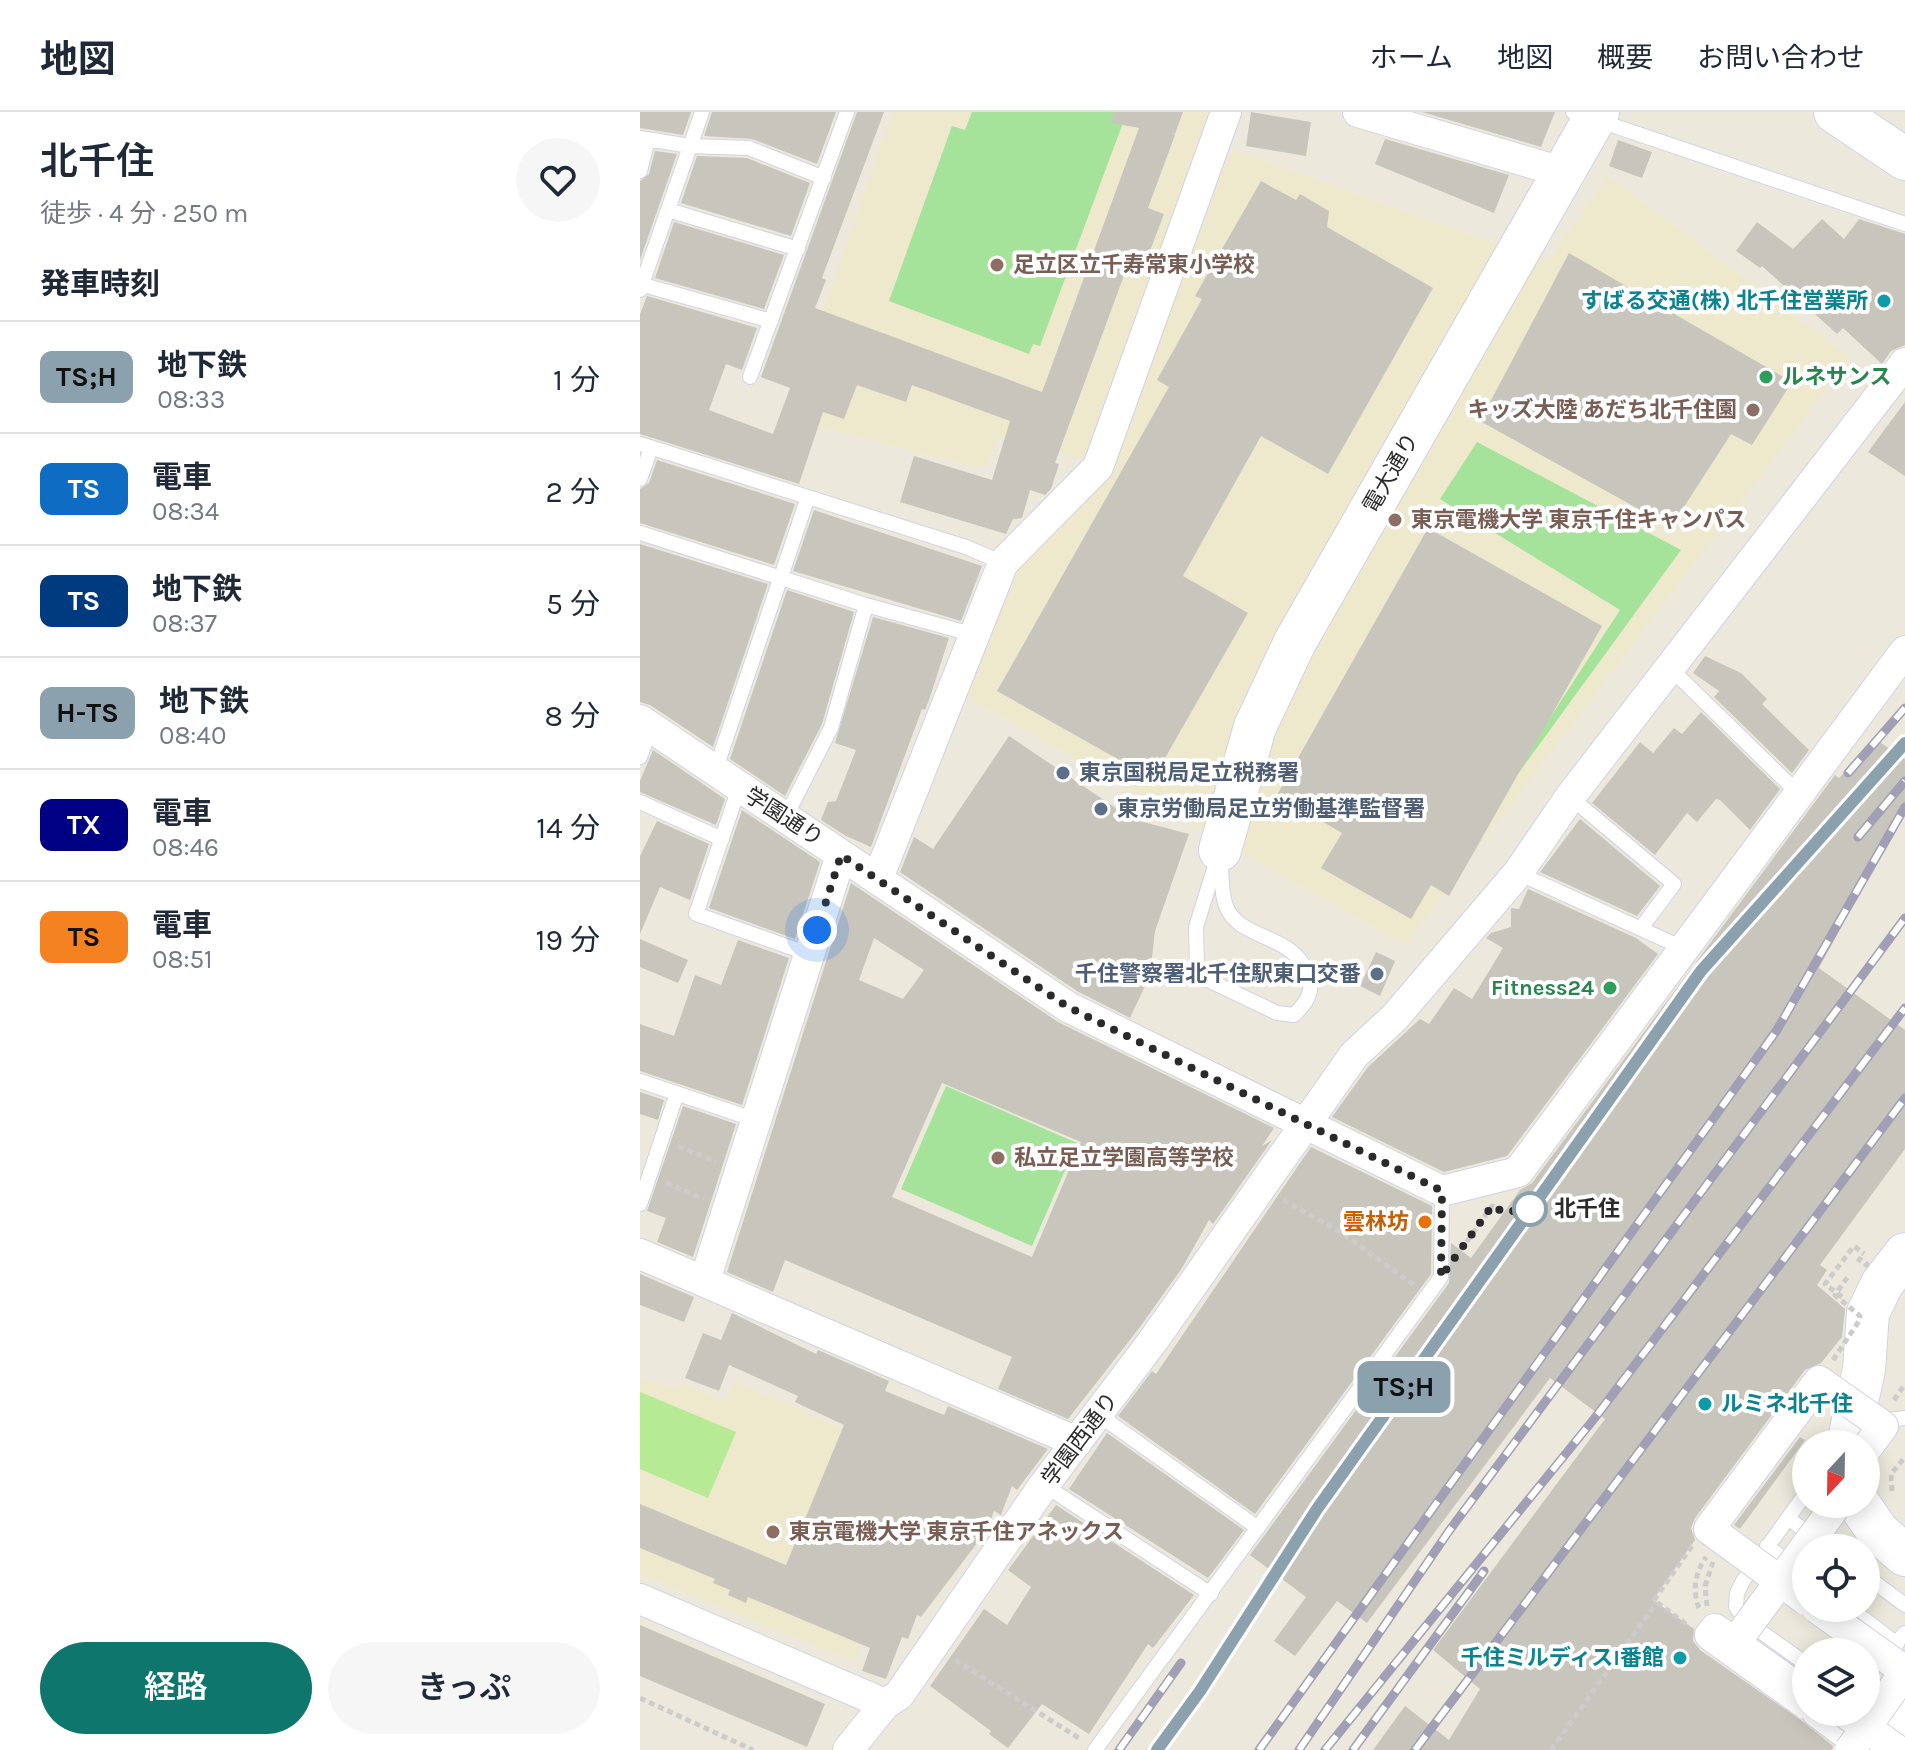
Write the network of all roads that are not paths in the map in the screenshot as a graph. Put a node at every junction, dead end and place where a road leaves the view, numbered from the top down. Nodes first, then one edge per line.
1 (702, 112) edge
2 (847, 112) edge
3 (1226, 112) edge
4 (1358, 112) edge
5 (1835, 112) edge
6 (1589, 114) edge
7 (644, 139) edge
8 (690, 146) junction
9 (1905, 159) edge
10 (640, 171) edge
11 (1562, 172) junction
12 (824, 178) junction
13 (668, 210) junction
14 (1905, 224) edge
15 (798, 249) junction
16 (641, 286) edge
17 (771, 321) junction
18 (1905, 363) edge
19 (750, 377) dead end
20 (645, 446) edge
21 (640, 479) edge
22 (808, 497) junction
23 (640, 533) edge
24 (1003, 563) junction
25 (781, 577) junction
26 (866, 605) junction
27 (975, 635) junction
28 (1905, 651) edge
29 (1670, 668) junction
30 (646, 724) edge
31 (640, 757) edge
32 (727, 780) junction
33 (1798, 793) junction
34 (1570, 797) junction
35 (640, 802) edge
36 (785, 818) junction
37 (722, 839) junction
38 (1220, 850) junction
39 (841, 855) junction
40 (1518, 873) junction
41 (878, 878) junction
42 (1641, 928) junction
43 (1683, 948) junction
44 (809, 954) junction
45 (640, 1081) edge
46 (677, 1093) junction
47 (756, 1120) junction
48 (1306, 1122) junction
49 (1442, 1191) junction
50 (640, 1204) edge
51 (640, 1254) edge
52 (1885, 1254) edge
53 (705, 1280) junction
54 (1099, 1415) junction
55 (1876, 1429) edge
56 (1077, 1442) junction
57 (1044, 1485) junction
58 (1792, 1512) edge
59 (1788, 1518) junction
60 (1817, 1518) edge
61 (1826, 1518) edge
62 (1877, 1518) edge
63 (1258, 1528) junction
64 (1809, 1534) edge
65 (1905, 1555) edge
66 (1786, 1572) edge
67 (1880, 1586) edge
68 (1211, 1594) junction
69 (640, 1599) edge
70 (1905, 1605) edge
71 (1792, 1683) edge
72 (1792, 1685) edge
73 (885, 1704) junction
74 (1096, 1749) edge
75 (848, 1750) edge

1 - 8 lane
2 - 12 lane
3 - 24 street
4 - 11 street
5 - 9 street
6 - 11 street, 電大通り
6 - 14 lane
7 - 8 lane
7 - 10 lane
8 - 12 lane
8 - 13 lane
11 - 38 street, 電大通り
12 - 15 lane
13 - 15 lane
13 - 16 lane
15 - 17 lane
16 - 17 lane
17 - 19 lane
18 - 29 street, 学園西通り
20 - 21 lane
20 - 22 lane
22 - 24 lane
22 - 25 lane
23 - 25 lane
24 - 27 street
25 - 26 lane
25 - 32 lane
26 - 27 lane
26 - 36 lane
27 - 41 street
28 - 33 street
29 - 33 lane
29 - 34 street, 学園西通り
30 - 31 lane
30 - 32 street, 学園通り
32 - 36 street, 学園通り
32 - 37 lane
33 - 43 street
34 - 40 street, 学園西通り
34 - 42 lane
35 - 37 lane
36 - 39 street, 学園通り
37 - 44 lane
38 - 38 lane
39 - 41 street, 学園通り
39 - 44 street
40 - 42 lane
40 - 48 street, 学園西通り
41 - 48 street, 学園通り
42 - 43 lane
43 - 49 street
44 - 47 street
45 - 46 lane
46 - 47 lane
46 - 50 lane
47 - 53 street
48 - 49 street, 学園通り
48 - 54 street, 学園西通り
49 - 63 lane
51 - 53 street
52 - 55 street
53 - 56 street
54 - 56 street, 学園西通り
54 - 63 lane
55 - 66 street, bridge
56 - 57 street, 学園西通り
57 - 68 lane
57 - 73 street, 学園西通り
58 - 59 lane
59 - 64 lane
59 - 66 lane
60 - 66 street
61 - 66 street, bridge
62 - 65 street
63 - 68 lane
66 - 71 lane
66 - 72 street, bridge
67 - 70 lane
68 - 74 lane
69 - 73 street
73 - 75 street, 学園西通り

